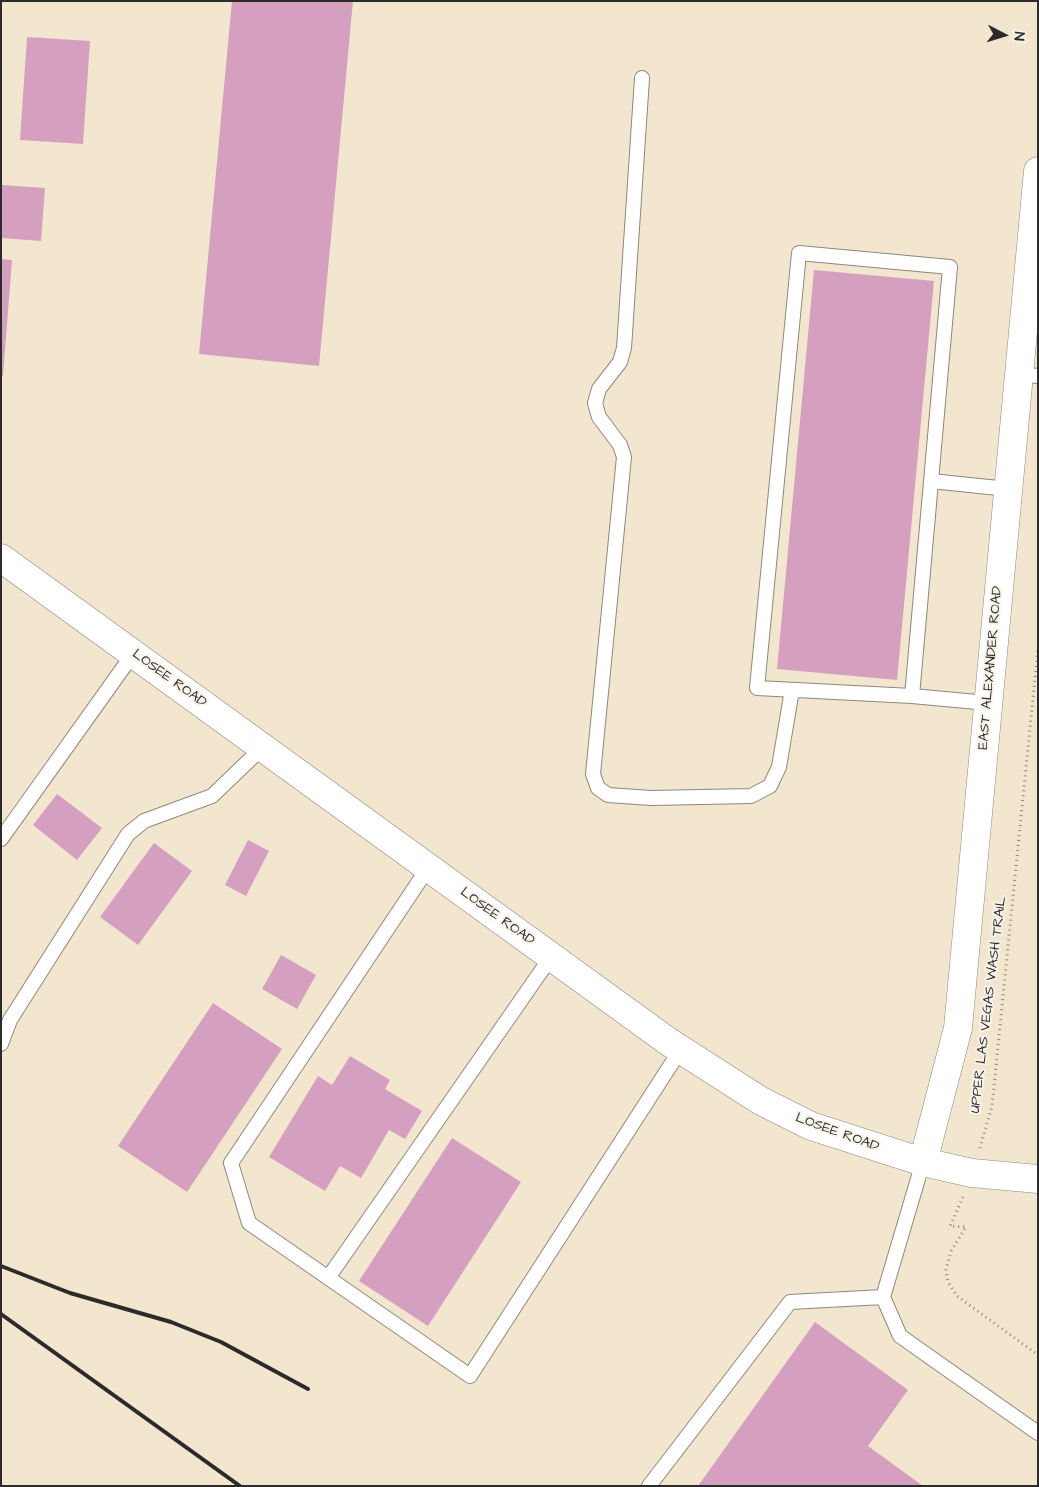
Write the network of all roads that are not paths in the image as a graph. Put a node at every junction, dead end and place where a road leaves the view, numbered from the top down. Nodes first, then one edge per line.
1 (642, 78) dead end
2 (1037, 175) edge
3 (1028, 375) edge
4 (931, 481) junction
5 (1008, 489) junction
6 (1, 558) edge
7 (133, 654) junction
8 (792, 690) junction
9 (912, 696) junction
10 (988, 703) junction
11 (262, 748) junction
12 (1, 839) edge
13 (428, 868) junction
14 (551, 956) junction
15 (1, 1044) edge
16 (681, 1049) junction
17 (923, 1162) junction
18 (1038, 1179) edge
19 (328, 1278) junction
20 (883, 1297) junction
21 (1038, 1433) edge
22 (649, 1486) edge

1 - 8 lane
2 - 3 main road, EAST ALEXANDER ROAD
3 - 5 main road, EAST ALEXANDER ROAD
4 - 5 lane
4 - 8 lane
4 - 9 lane
5 - 10 main road, EAST ALEXANDER ROAD
6 - 7 main road, LOSEE ROAD
7 - 11 main road, LOSEE ROAD
7 - 12 lane
8 - 9 lane
9 - 10 lane
10 - 17 main road, EAST ALEXANDER ROAD
11 - 13 main road, LOSEE ROAD
11 - 15 lane
13 - 14 main road, LOSEE ROAD
13 - 19 lane
14 - 16 main road, LOSEE ROAD
14 - 19 lane
16 - 17 main road, LOSEE ROAD
16 - 19 lane
17 - 18 main road, LOSEE ROAD
17 - 20 lane
20 - 21 lane
20 - 22 lane

